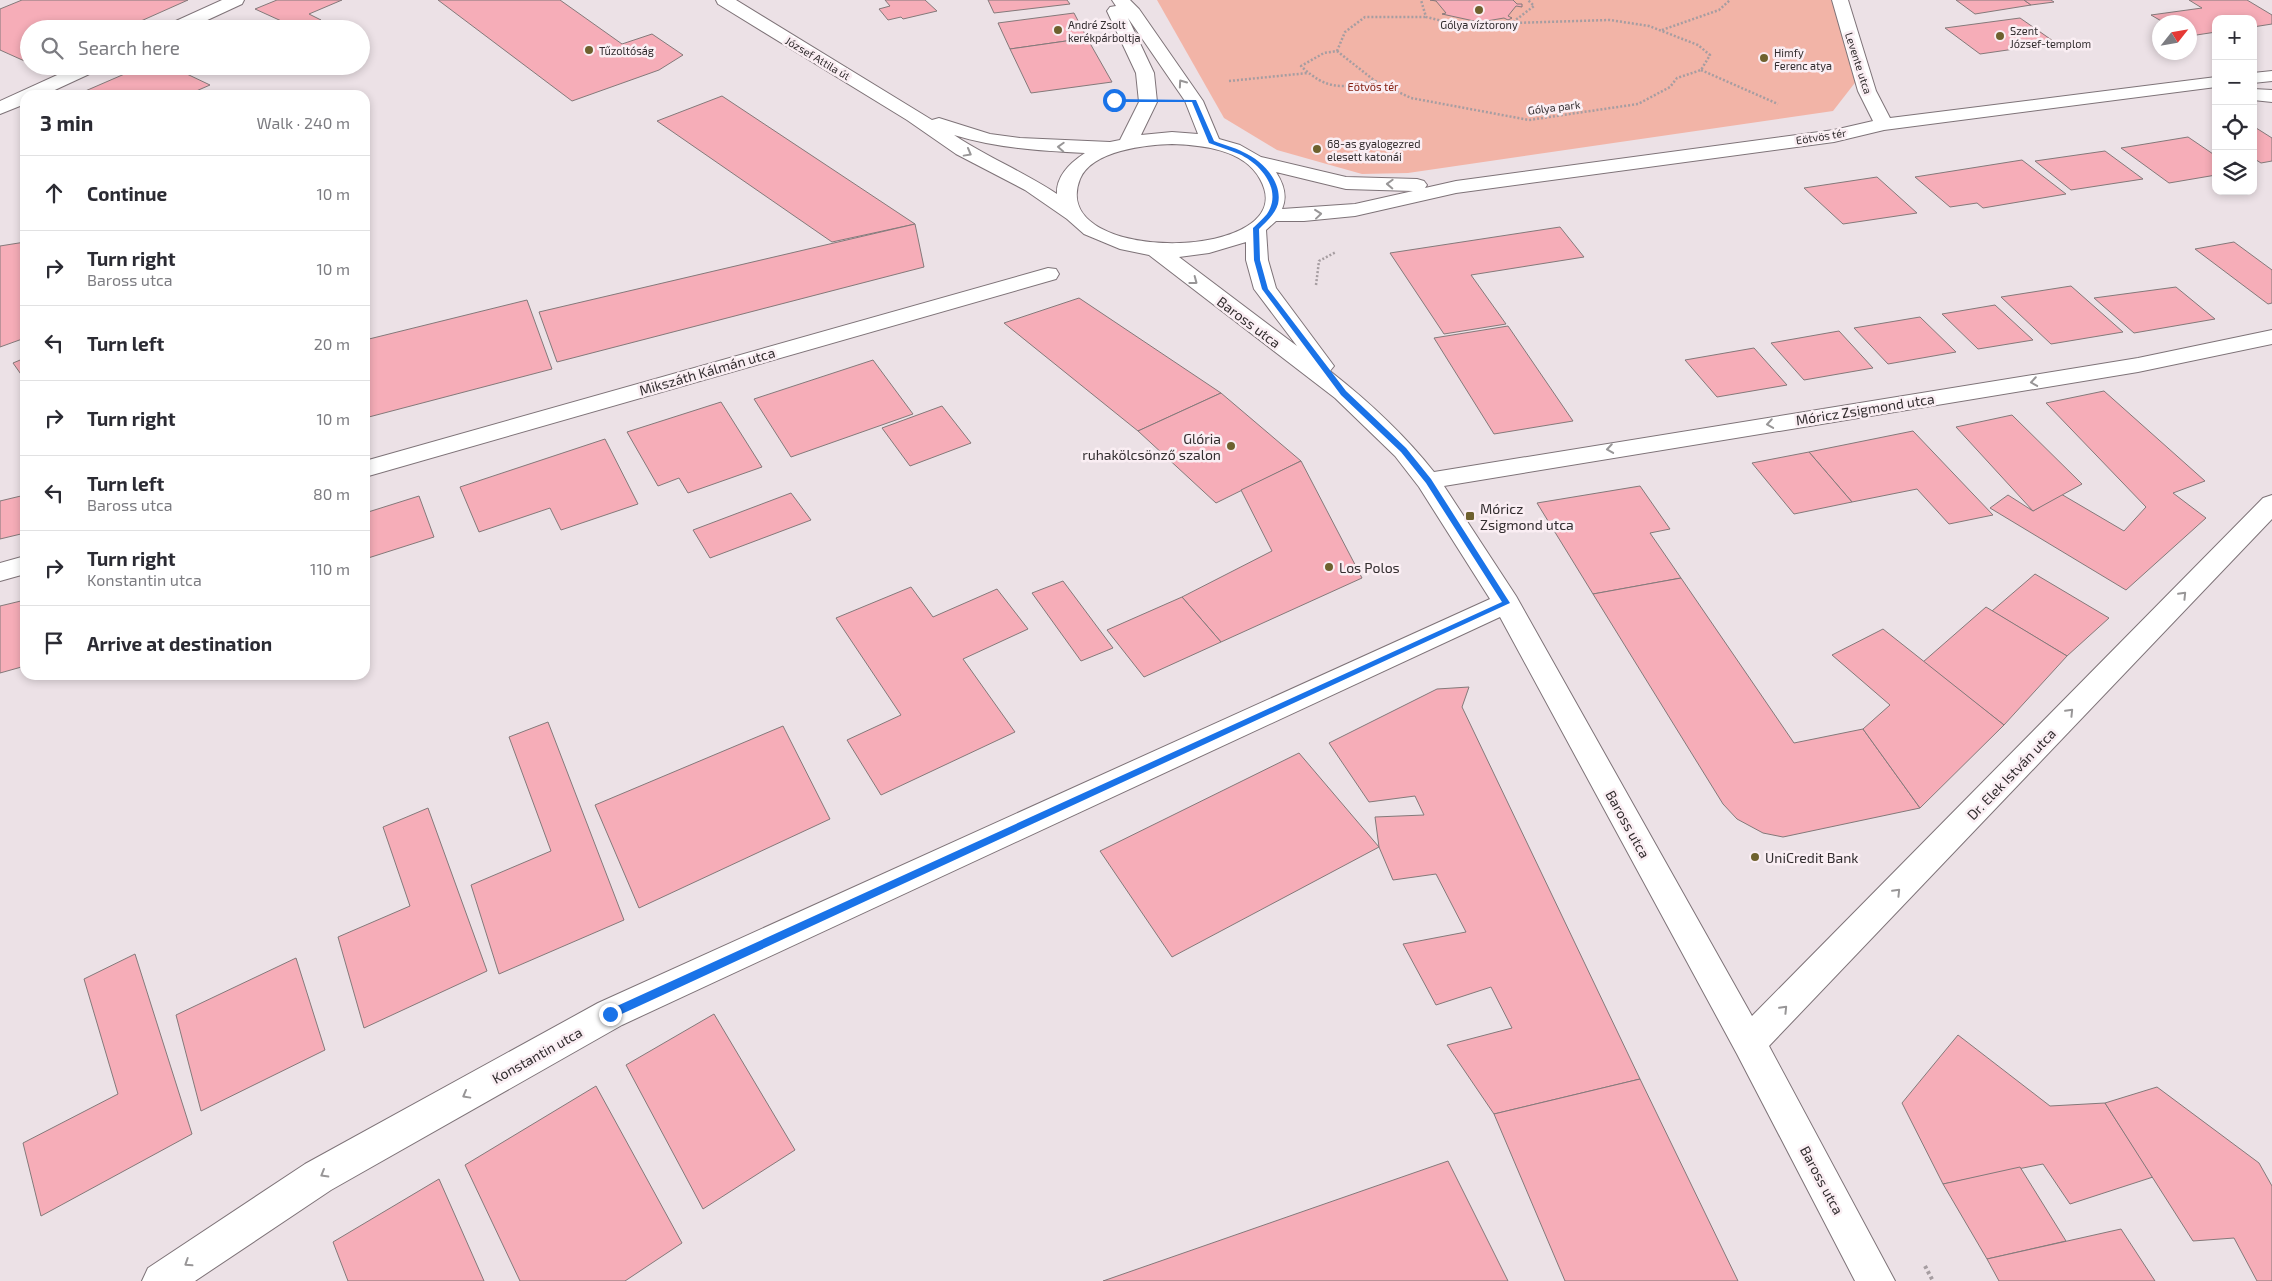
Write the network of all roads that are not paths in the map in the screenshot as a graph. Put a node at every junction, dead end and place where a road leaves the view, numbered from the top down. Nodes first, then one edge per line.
1 (236, 0) edge
2 (724, 0) edge
3 (1113, 0) edge
4 (1120, 0) edge
5 (1840, 0) edge
6 (193, 20) edge
7 (72, 75) edge
8 (2272, 76) edge
9 (2257, 78) edge
10 (2212, 83) edge
11 (2185, 86) junction
12 (2212, 89) edge
13 (40, 90) edge
14 (2257, 94) edge
15 (2272, 96) edge
16 (20, 99) edge
17 (0, 108) edge
18 (914, 116) junction
19 (1884, 124) junction
20 (1128, 142) junction
21 (1212, 142) junction
22 (1110, 148) junction
23 (1255, 162) junction
24 (1456, 187) junction
25 (1075, 215) junction
26 (1263, 222) junction
27 (1156, 250) junction
28 (1048, 274) dead end
29 (2272, 337) edge
30 (1343, 393) junction
31 (370, 467) edge
32 (1428, 481) junction
33 (2272, 504) edge
34 (20, 566) edge
35 (0, 572) edge
36 (1506, 603) junction
37 (1749, 1043) junction
38 (160, 1281) edge
39 (1876, 1281) edge

1 - 6 street
2 - 18 street, József Attila út
3 - 20 street
21 -> 4 street
5 - 19 street, Levente utca
7 - 13 street
8 - 9 street
10 - 11 street, Eötvös tér
11 - 12 street, Eötvös tér
11 - 19 street, Eötvös tér
14 - 15 street
16 - 17 street
22 -> 18 street, József Attila út
18 -> 25 street, József Attila út
19 - 24 street, Eötvös tér
20 - 21 street
20 - 22 street
21 - 23 street
22 - 25 street
24 -> 23 street, Eötvös tér
23 - 26 street
26 -> 24 street, Eötvös tér
25 - 27 street
26 - 27 street
26 - 30 street, Baross utca
27 -> 30 street, Baross utca
28 - 31 street, Mikszáth Kálmán utca
29 -> 32 street, Móricz Zsigmond utca
30 - 32 street, Baross utca
32 - 36 street, Baross utca
37 -> 33 street, Dr. Elek István utca
34 - 35 street
36 - 37 street, Baross utca
36 -> 38 street, Konstantin utca
37 - 39 street, Baross utca

